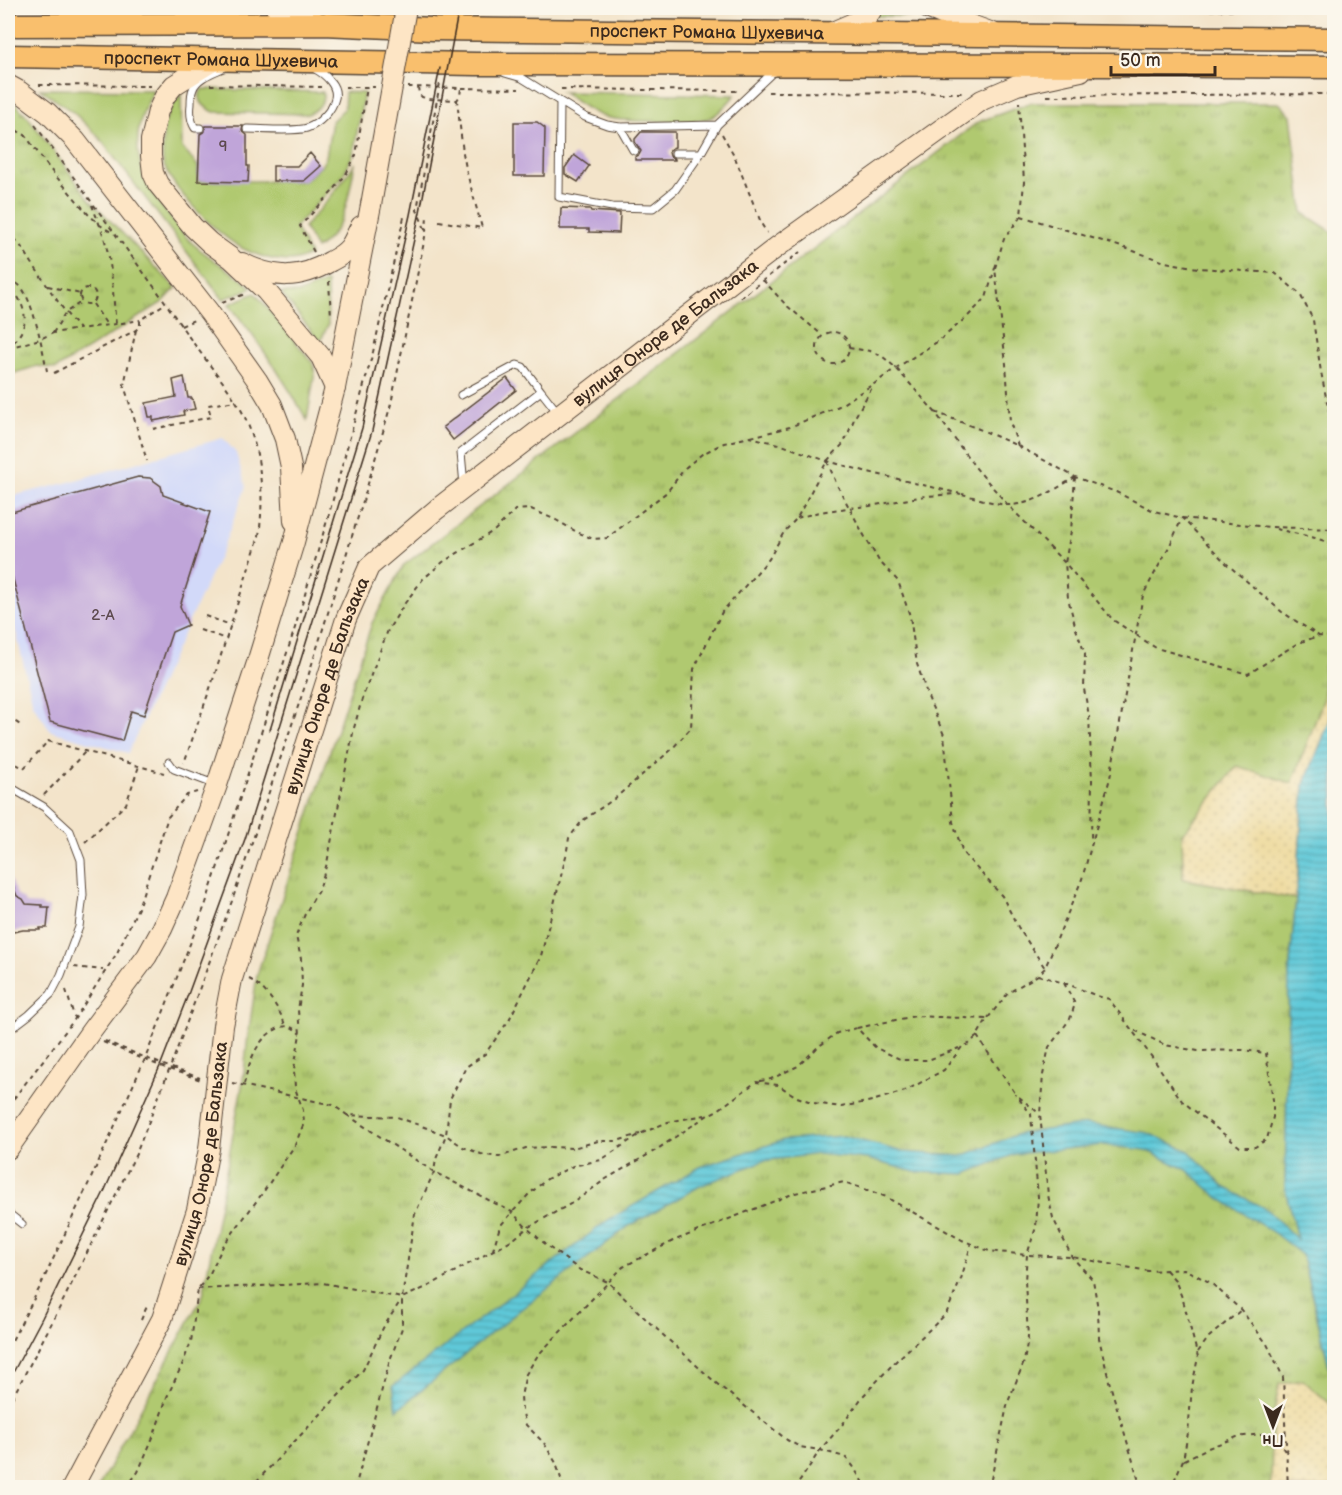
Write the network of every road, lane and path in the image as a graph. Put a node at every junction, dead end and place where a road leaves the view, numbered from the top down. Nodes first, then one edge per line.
1 (113, 8) edge
2 (276, 8) edge
3 (406, 8) edge
4 (873, 8) edge
5 (927, 8) edge
6 (1066, 8) edge
7 (1335, 12) edge
8 (324, 24) junction
9 (8, 26) edge
10 (71, 26) junction
11 (830, 33) junction
12 (998, 35) junction
13 (1335, 39) edge
14 (8, 56) edge
15 (213, 61) junction
16 (249, 61) junction
17 (297, 61) junction
18 (476, 64) junction
19 (796, 64) junction
20 (1106, 65) junction
21 (1335, 67) edge
22 (441, 75) dead end
23 (174, 85) junction
24 (194, 86) junction
25 (333, 87) junction
26 (367, 87) junction
27 (377, 87) dead end
28 (408, 87) dead end
29 (418, 87) junction
30 (13, 88) edge
31 (461, 88) junction
32 (542, 89) junction
33 (752, 91) junction
34 (1335, 94) edge
35 (1039, 96) dead end
36 (1025, 98) dead end
37 (457, 100) junction
38 (982, 100) junction
39 (1019, 100) junction
40 (560, 102) junction
41 (1011, 104) dead end
42 (717, 125) junction
43 (8, 126) edge
44 (35, 126) dead end
45 (620, 127) junction
46 (200, 128) dead end
47 (247, 129) dead end
48 (635, 151) dead end
49 (675, 153) dead end
50 (700, 153) junction
51 (90, 200) junction
52 (370, 205) junction
53 (427, 215) dead end
54 (1021, 216) junction
55 (440, 221) dead end
56 (100, 225) junction
57 (426, 231) junction
58 (8, 233) edge
59 (115, 235) junction
60 (777, 248) junction
61 (800, 253) dead end
62 (315, 255) dead end
63 (231, 258) junction
64 (995, 268) junction
65 (762, 280) junction
66 (8, 282) edge
67 (48, 286) junction
68 (80, 294) junction
69 (736, 301) dead end
70 (82, 302) junction
71 (166, 303) junction
72 (93, 304) junction
73 (65, 313) junction
74 (140, 320) junction
75 (116, 324) junction
76 (107, 325) junction
77 (79, 329) junction
78 (136, 330) junction
79 (53, 333) junction
80 (822, 335) junction
81 (40, 339) junction
82 (8, 347) edge
83 (849, 348) junction
84 (896, 368) junction
85 (47, 371) dead end
86 (54, 373) dead end
87 (874, 384) junction
88 (335, 388) junction
89 (541, 391) junction
90 (461, 396) dead end
91 (236, 401) junction
92 (935, 412) junction
93 (559, 415) junction
94 (153, 429) dead end
95 (1335, 432) edge
96 (750, 437) junction
97 (1018, 446) junction
98 (826, 460) junction
99 (147, 461) dead end
100 (1076, 477) junction
101 (464, 488) junction
102 (961, 494) junction
103 (1008, 505) junction
104 (848, 508) junction
105 (797, 518) junction
106 (1182, 518) junction
107 (1269, 527) junction
108 (1335, 528) edge
109 (294, 542) junction
110 (1335, 544) edge
111 (1065, 563) junction
112 (205, 616) dead end
113 (231, 625) junction
114 (200, 630) dead end
115 (1137, 635) junction
116 (1319, 636) junction
117 (1335, 637) edge
118 (226, 639) junction
119 (8, 717) edge
120 (22, 726) dead end
121 (86, 751) junction
122 (8, 760) edge
123 (169, 762) dead end
124 (139, 766) junction
125 (181, 771) junction
126 (169, 774) dead end
127 (217, 785) junction
128 (8, 787) edge
129 (36, 803) junction
130 (1091, 846) junction
131 (77, 849) junction
132 (65, 966) junction
133 (1045, 968) junction
134 (103, 970) dead end
135 (252, 971) dead end
136 (62, 975) junction
137 (1038, 975) junction
138 (1064, 983) junction
139 (74, 1018) junction
140 (987, 1019) junction
141 (285, 1025) junction
142 (856, 1028) junction
143 (1130, 1028) junction
144 (8, 1031) edge
145 (300, 1034) junction
146 (96, 1036) junction
147 (977, 1036) junction
148 (962, 1047) junction
149 (170, 1068) junction
150 (222, 1082) junction
151 (756, 1082) junction
152 (244, 1085) junction
153 (1015, 1094) junction
154 (298, 1097) junction
155 (8, 1106) edge
156 (1040, 1114) junction
157 (347, 1115) junction
158 (708, 1115) junction
159 (640, 1134) junction
160 (446, 1135) junction
161 (8, 1149) edge
162 (434, 1172) junction
163 (512, 1212) junction
164 (8, 1213) edge
165 (22, 1224) dead end
166 (527, 1228) junction
167 (971, 1244) junction
168 (492, 1251) junction
169 (1027, 1256) junction
170 (1072, 1257) junction
171 (1166, 1270) junction
172 (609, 1282) junction
173 (198, 1289) junction
174 (402, 1298) junction
175 (148, 1304) dead end
176 (1241, 1310) junction
177 (139, 1326) dead end
178 (1197, 1353) junction
179 (8, 1406) edge
180 (820, 1449) junction
181 (1286, 1453) junction
182 (1183, 1460) junction
183 (72, 1488) edge
184 (126, 1488) edge
185 (250, 1488) edge
186 (356, 1488) edge
187 (564, 1488) edge
188 (792, 1488) edge
189 (866, 1488) edge
190 (989, 1488) edge
191 (1141, 1488) edge
192 (1171, 1488) edge
193 (1288, 1488) edge

1 - 10 street
2 - 8 street
3 - 52 street, bridge
4 - 11 street
5 - 12 street
6 - 7 path
8 - 10 main road, проспект Романа Шухевича
8 - 11 main road, проспект Романа Шухевича
9 - 10 main road, проспект Романа Шухевича
11 - 12 main road, проспект Романа Шухевича
12 - 13 main road, проспект Романа Шухевича
14 - 15 main road, проспект Романа Шухевича
15 - 16 main road, проспект Романа Шухевича
15 - 23 street
16 - 17 main road, проспект Романа Шухевича
16 - 24 lane
17 - 18 main road, проспект Романа Шухевича
17 - 25 lane
18 - 19 main road, проспект Романа Шухевича
18 - 32 lane
19 - 20 main road, проспект Романа Шухевича
19 - 33 lane
20 - 21 main road, проспект Романа Шухевича
20 - 38 street, вулиця Оноре де Бальзака
22 - 57 path
23 - 30 path
23 - 63 street
24 - 25 path
24 - 46 lane
25 - 26 path
25 - 47 lane
26 - 27 path
26 - 62 path
28 - 29 path
29 - 31 path
29 - 37 path
30 - 109 street
31 - 32 path
31 - 37 path
32 - 33 path
32 - 40 lane
33 - 38 path
33 - 42 lane
34 - 35 path
36 - 39 path
37 - 55 path
38 - 60 street, вулиця Оноре де Бальзака
39 - 41 path
39 - 54 path
40 - 45 lane
40 - 50 lane
42 - 45 lane
42 - 50 lane
42 - 60 path
43 - 56 path
44 - 51 path
45 - 48 lane
49 - 50 lane
51 - 56 path
51 - 59 path
52 - 63 street
52 - 88 street
53 - 57 path
54 - 64 path
54 - 95 path
56 - 59 path
56 - 75 path
57 - 149 path
58 - 67 path
59 - 71 path
60 - 93 street, вулиця Оноре де Бальзака
61 - 65 path
63 - 88 street
64 - 84 path
64 - 97 path
65 - 69 path
65 - 80 path
66 - 81 path
66 - 82 path
67 - 68 path
67 - 73 path
68 - 70 path
68 - 72 path
70 - 72 path
70 - 73 path
71 - 74 path
71 - 91 path
72 - 76 path
73 - 77 path
73 - 79 path
74 - 75 path
74 - 78 path
75 - 76 path
76 - 77 path
77 - 79 path
78 - 86 path
78 - 99 path
79 - 81 path
80 - 83 path
80 - 83 path
81 - 82 path
81 - 85 path
83 - 84 path
84 - 87 path
84 - 92 path
87 - 96 path
87 - 98 path
88 - 109 street
89 - 90 lane
89 - 93 lane
89 - 101 lane
91 - 94 path
91 - 113 path
92 - 97 path
92 - 103 path
93 - 101 street, вулиця Оноре де Бальзака
96 - 98 path
96 - 145 path
97 - 100 path
98 - 102 path
98 - 104 path
98 - 105 path
100 - 103 path
100 - 106 path
100 - 111 path
101 - 150 street, вулиця Оноре де Бальзака
102 - 103 path
102 - 104 path
103 - 111 path
104 - 105 path
104 - 133 path
105 - 160 path
106 - 107 path
106 - 115 path
106 - 116 path
107 - 108 path
107 - 110 path
109 - 127 street
111 - 115 path
111 - 130 path
112 - 113 path
113 - 118 path
114 - 118 path
115 - 116 path
115 - 130 path
116 - 117 path
118 - 125 path
119 - 120 path
121 - 122 path
121 - 124 path
121 - 129 path
123 - 125 lane
124 - 126 path
124 - 131 path
125 - 127 lane
127 - 139 path
127 - 146 street
128 - 129 lane
129 - 131 lane
130 - 133 path
131 - 132 lane
132 - 134 path
132 - 136 lane
133 - 137 path
135 - 141 path
136 - 139 path
136 - 144 lane
137 - 138 path
137 - 140 path
138 - 143 path
138 - 156 path
139 - 155 path
140 - 142 path
140 - 147 path
141 - 145 path
141 - 152 path
142 - 148 path
142 - 151 path
143 - 143 path
145 - 154 path
146 - 149 path
146 - 149 path
146 - 161 street
147 - 148 path
147 - 153 path
148 - 151 path
149 - 150 path
149 - 179 path
150 - 152 path
150 - 183 street, вулиця Оноре де Бальзака
151 - 158 path
152 - 154 path
153 - 156 path
153 - 169 path
154 - 157 path
154 - 173 path
156 - 170 path
157 - 160 path
157 - 162 path
158 - 159 path
158 - 166 path
159 - 160 path
159 - 163 path
160 - 162 path
162 - 163 path
162 - 174 path
163 - 166 path
163 - 168 path
164 - 165 lane
166 - 168 path
166 - 172 path
167 - 169 path
167 - 172 path
167 - 180 path
168 - 174 path
169 - 170 path
169 - 190 path
170 - 171 path
170 - 191 path
171 - 176 path
171 - 178 path
172 - 180 path
172 - 187 path
173 - 174 path
173 - 184 path
174 - 185 path
174 - 186 path
175 - 177 path
176 - 178 path
176 - 181 path
178 - 182 path
180 - 188 path
180 - 189 path
181 - 182 path
181 - 193 path
182 - 192 path

